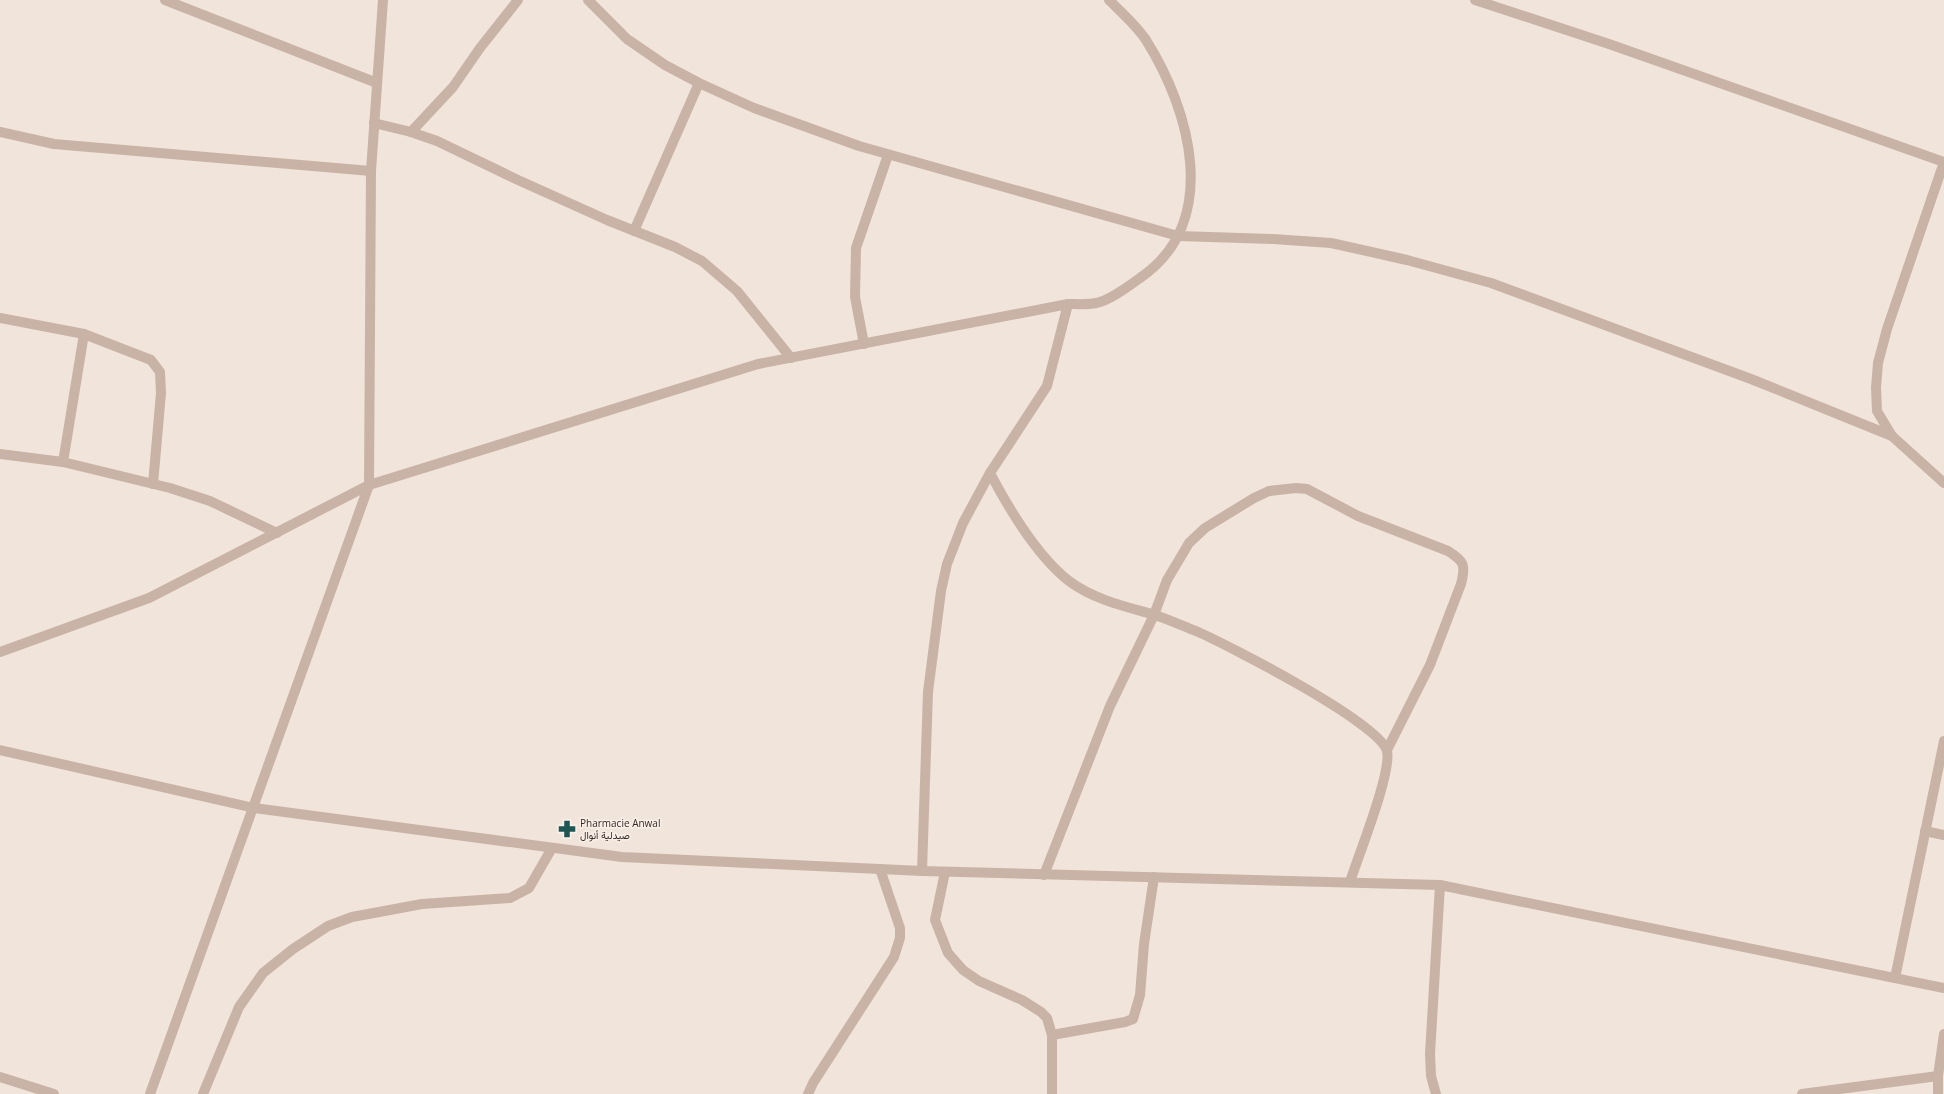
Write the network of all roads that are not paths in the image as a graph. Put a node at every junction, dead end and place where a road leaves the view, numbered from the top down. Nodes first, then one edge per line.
1 (165, 0) edge
2 (383, 0) edge
3 (518, 0) edge
4 (588, 0) edge
5 (1109, 0) edge
6 (1475, 0) edge
7 (377, 83) junction
8 (699, 83) junction
9 (374, 123) junction
10 (0, 132) edge
11 (411, 132) junction
12 (888, 155) junction
13 (1944, 162) edge
14 (371, 171) junction
15 (634, 231) junction
16 (1178, 236) junction
17 (1068, 304) junction
18 (0, 318) edge
19 (84, 334) junction
20 (864, 344) junction
21 (791, 358) junction
22 (1892, 436) junction
23 (0, 454) edge
24 (63, 462) junction
25 (990, 473) junction
26 (1944, 483) edge
27 (153, 484) junction
28 (369, 485) junction
29 (277, 533) junction
30 (1154, 615) junction
31 (0, 652) edge
32 (1944, 741) edge
33 (0, 750) edge
34 (1387, 750) junction
35 (254, 808) junction
36 (1925, 831) junction
37 (1944, 835) edge
38 (552, 848) junction
39 (880, 869) junction
40 (922, 871) junction
41 (945, 872) junction
42 (1044, 875) junction
43 (1154, 877) junction
44 (1350, 882) junction
45 (1440, 884) junction
46 (1895, 978) junction
47 (1944, 988) edge
48 (1944, 1034) edge
49 (1052, 1035) junction
50 (0, 1076) edge
51 (1938, 1076) junction
52 (54, 1094) edge
53 (150, 1094) edge
54 (203, 1094) edge
55 (808, 1094) edge
56 (1052, 1094) edge
57 (1436, 1094) edge
58 (1802, 1094) edge
59 (1938, 1094) edge

1 - 7 street
2 - 7 street
3 - 11 street
4 - 8 street
5 - 16 street
6 - 13 street
7 - 9 street
8 - 12 street
8 - 15 street
9 - 11 street
9 - 14 street
10 - 14 street
11 - 15 street
12 - 16 street
12 - 20 street
13 - 22 street
14 - 28 street
15 - 21 street
16 - 17 street
16 - 22 street
17 - 20 street
17 - 25 street
18 - 19 street
19 - 24 street
19 - 27 street
20 - 21 street
21 - 28 street
22 - 26 street
23 - 24 street
24 - 27 street
25 - 30 street
25 - 40 street
27 - 29 street
28 - 29 street
28 - 35 street
29 - 31 street
30 - 34 street
30 - 34 street
30 - 42 street
32 - 36 street
33 - 35 street
34 - 44 street
35 - 38 street
35 - 53 street
36 - 37 street
36 - 46 street
38 - 39 street
38 - 54 street
39 - 40 street
39 - 55 street
40 - 41 street
41 - 42 street
41 - 49 street
42 - 43 street
43 - 44 street
43 - 49 street
44 - 45 street
45 - 46 street
45 - 57 street
46 - 47 street
48 - 51 street
49 - 56 street
50 - 52 street
51 - 58 street
51 - 59 street

